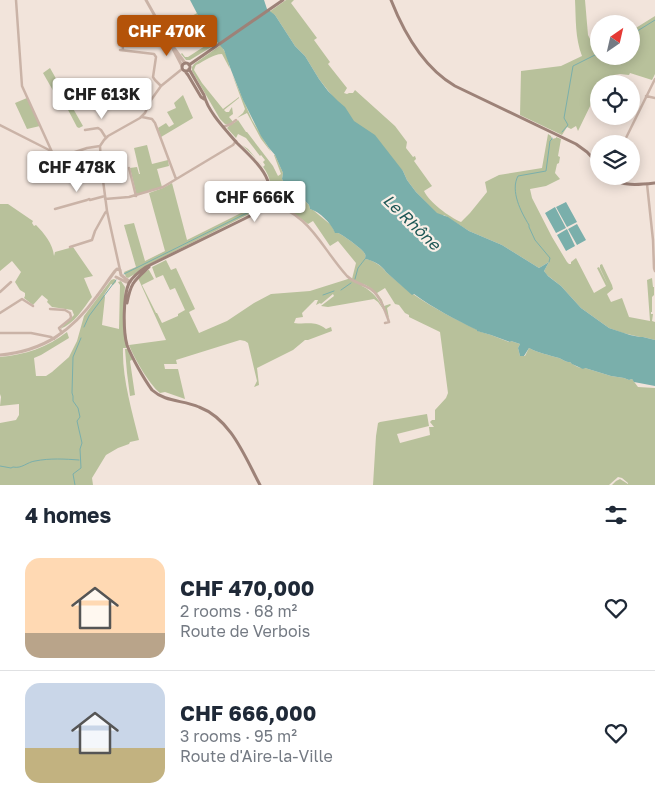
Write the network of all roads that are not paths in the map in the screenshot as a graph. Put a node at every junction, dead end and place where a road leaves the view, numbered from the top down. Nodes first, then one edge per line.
1 (16, 0) edge
2 (146, 0) edge
3 (284, 0) edge
4 (391, 0) edge
5 (157, 20) junction
6 (185, 67) junction
7 (655, 79) edge
8 (161, 86) junction
9 (646, 96) junction
10 (655, 98) edge
11 (205, 100) junction
12 (142, 117) junction
13 (236, 120) dead end
14 (0, 125) edge
15 (223, 126) junction
16 (85, 130) dead end
17 (627, 135) edge
18 (106, 138) junction
19 (236, 141) junction
20 (100, 146) junction
21 (54, 152) junction
22 (590, 154) edge
23 (60, 166) junction
24 (128, 168) dead end
25 (69, 173) dead end
26 (36, 174) dead end
27 (176, 180) junction
28 (640, 184) edge
29 (647, 184) junction
30 (655, 184) edge
31 (136, 196) junction
32 (105, 198) junction
33 (265, 202) junction
34 (55, 209) dead end
35 (107, 212) junction
36 (70, 247) dead end
37 (655, 271) edge
38 (118, 274) junction
39 (11, 282) dead end
40 (131, 282) junction
41 (0, 292) edge
42 (33, 306) dead end
43 (50, 309) dead end
44 (0, 313) edge
45 (385, 324) dead end
46 (0, 333) edge
47 (62, 333) junction
48 (54, 339) junction
49 (0, 356) edge
50 (260, 485) edge

1 - 21 street
2 - 5 street
3 - 6 main road
4 - 22 main road
5 - 6 street
5 - 8 street
6 - 8 street
6 - 11 main road
6 - 11 main road
7 - 9 street
8 - 12 street
9 - 10 street
9 - 17 street
11 - 15 main road
12 - 18 street
12 - 27 street
13 - 15 street
14 - 21 street
15 - 19 main road
16 - 18 street
18 - 20 street
19 - 27 street
19 - 33 main road
20 - 21 street
20 - 32 street
21 - 23 street
23 - 25 street
23 - 26 street
24 - 31 street
27 - 31 street
28 - 29 main road
29 - 30 main road
29 - 37 street
31 - 32 street
32 - 34 street
32 - 35 street
33 - 40 main road
33 - 45 street
35 - 36 street
35 - 38 street
38 - 40 street
38 - 47 street
39 - 41 street
40 - 50 main road
42 - 44 street
43 - 47 street
46 - 48 street
47 - 48 street
48 - 49 street

